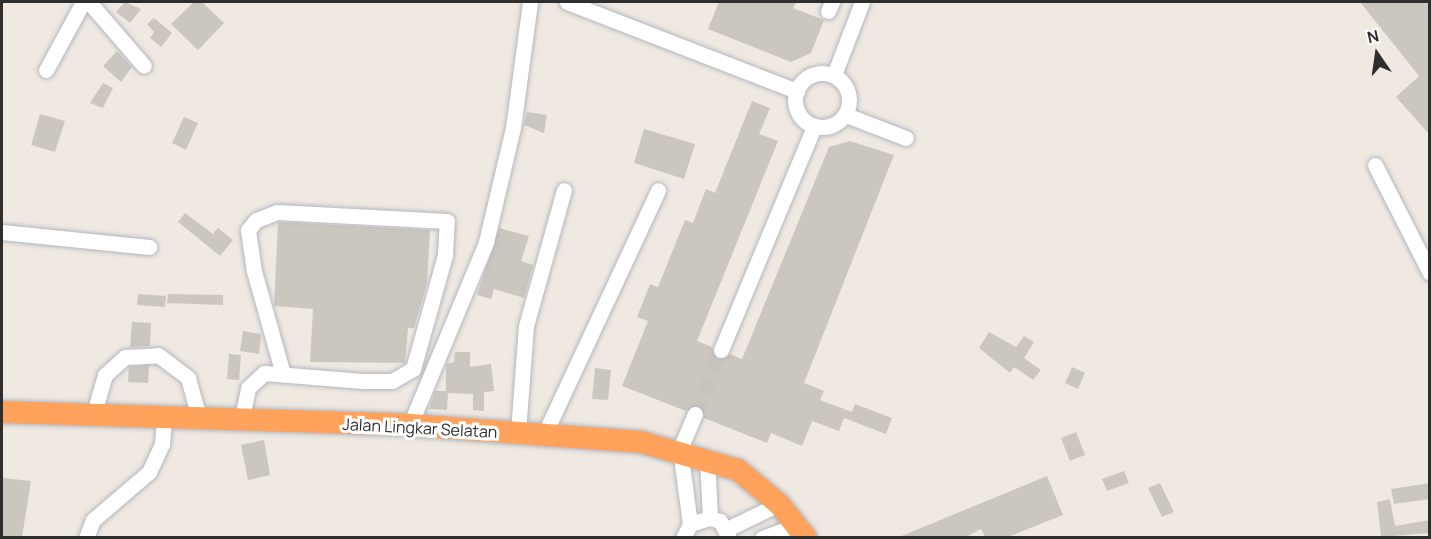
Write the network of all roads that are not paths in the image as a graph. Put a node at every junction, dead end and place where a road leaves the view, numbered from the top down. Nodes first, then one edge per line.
1 (83, 2) edge
2 (89, 2) edge
3 (530, 2) edge
4 (567, 2) edge
5 (862, 2) edge
6 (144, 66) dead end
7 (46, 70) dead end
8 (834, 75) junction
9 (797, 91) junction
10 (846, 115) junction
11 (814, 127) junction
12 (906, 138) dead end
13 (1375, 165) dead end
14 (564, 190) dead end
15 (658, 190) dead end
16 (2, 232) edge
17 (149, 247) dead end
18 (1430, 273) edge
19 (721, 350) tunnel mouth
20 (283, 375) junction
21 (2, 412) edge
22 (695, 414) tunnel mouth
23 (93, 416) junction
24 (164, 420) junction
25 (200, 421) junction
26 (241, 422) junction
27 (410, 425) junction
28 (518, 432) junction
29 (544, 435) junction
30 (680, 449) junction
31 (707, 458) junction
32 (779, 504) junction
33 (710, 518) junction
34 (687, 531) edge
35 (801, 531) edge
36 (728, 533) edge
37 (86, 537) edge
38 (762, 537) edge

1 - 7 street
2 - 6 street
3 - 27 street
4 - 9 street
5 - 8 street
8 - 9 street
8 - 10 street
9 - 11 street
10 - 11 street
10 - 12 street
11 - 19 street
13 - 18 street
14 - 28 street
15 - 29 street
16 - 17 street
20 - 20 street
20 - 26 street
21 - 23 highway, Jalan Lingkar Selatan
22 - 30 street
23 - 24 highway, Jalan Lingkar Selatan
23 - 25 street
24 - 25 highway, Jalan Lingkar Selatan
24 - 37 street
25 - 26 highway, Jalan Lingkar Selatan
26 - 27 highway, Jalan Lingkar Selatan
27 - 28 highway, Jalan Lingkar Selatan
28 - 29 highway, Jalan Lingkar Selatan
29 - 30 highway, Jalan Lingkar Selatan
30 - 31 highway, Jalan Lingkar Selatan
30 - 34 street
31 - 32 highway, Jalan Lingkar Selatan
31 - 33 street
32 - 35 highway, Jalan Lingkar Selatan
32 - 36 street
33 - 34 street
33 - 36 street
35 - 38 street

